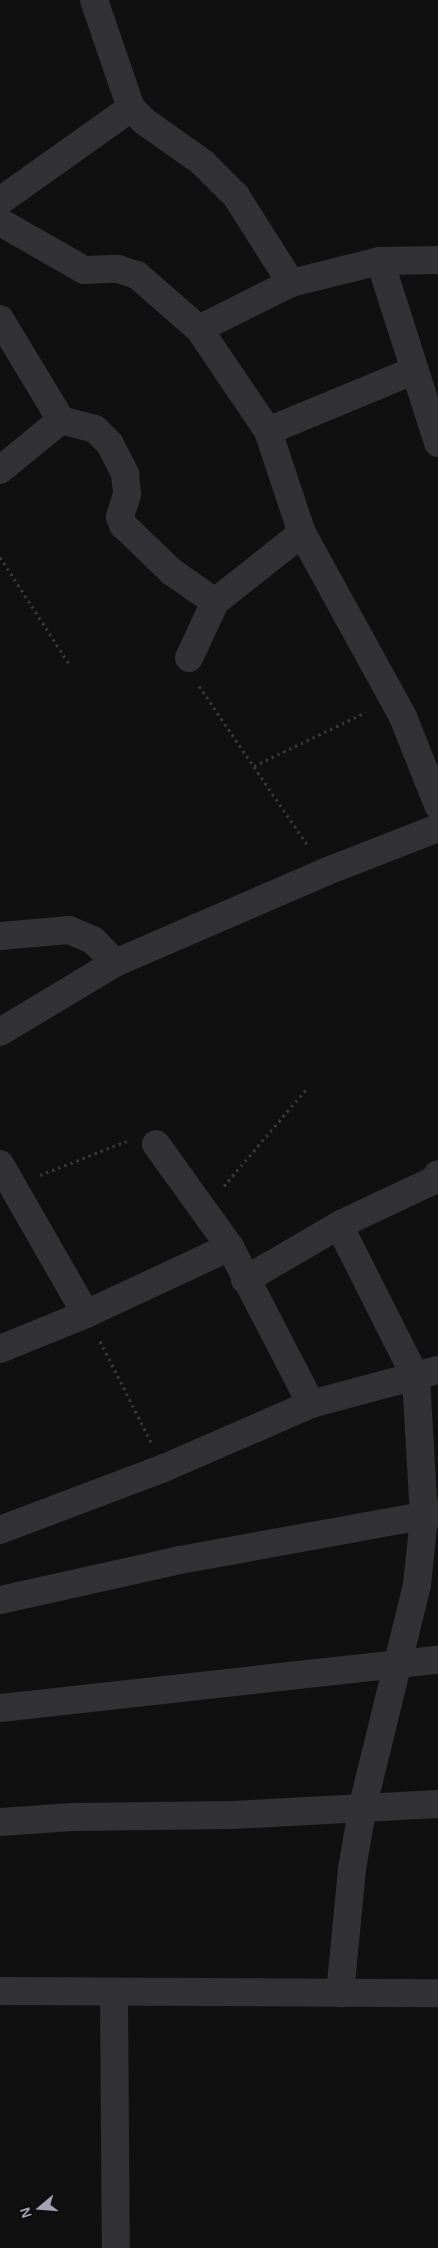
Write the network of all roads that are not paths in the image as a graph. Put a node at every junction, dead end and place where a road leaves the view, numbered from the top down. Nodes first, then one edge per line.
1 (94, 0) edge
2 (131, 108) junction
3 (0, 201) edge
4 (0, 222) edge
5 (438, 260) edge
6 (380, 261) junction
7 (291, 282) junction
8 (0, 319) edge
9 (199, 329) junction
10 (413, 370) junction
11 (61, 420) junction
12 (268, 431) junction
13 (438, 443) edge
14 (0, 470) edge
15 (302, 533) junction
16 (215, 602) junction
17 (189, 658) road end
18 (438, 805) edge
19 (438, 828) edge
20 (0, 936) edge
21 (115, 963) junction
22 (0, 1032) edge
23 (156, 1144) road end
24 (7, 1174) edge
25 (437, 1181) edge
26 (339, 1225) junction
27 (230, 1247) junction
28 (245, 1280) junction
29 (86, 1314) junction
30 (0, 1349) edge
31 (427, 1374) edge
32 (310, 1404) junction
33 (431, 1515) edge
34 (0, 1530) edge
35 (0, 1600) edge
36 (438, 1660) edge
37 (399, 1664) junction
38 (0, 1708) edge
39 (438, 1804) edge
40 (363, 1805) junction
41 (0, 1822) edge
42 (0, 1991) edge
43 (114, 1992) junction
44 (340, 1993) junction
45 (438, 1993) edge
46 (116, 2248) edge

1 - 2 street
2 - 3 street
2 - 7 street
4 - 9 street
5 - 6 street
6 - 7 street
6 - 10 street
7 - 9 street
8 - 11 street
9 - 12 street
10 - 12 street
10 - 13 street
11 - 14 street
11 - 16 street
12 - 15 street
15 - 16 street
15 - 18 street
16 - 17 street
19 - 21 street
20 - 21 street
21 - 22 street
23 - 27 street
24 - 29 street
25 - 26 street
26 - 28 street
26 - 31 street
27 - 28 street
27 - 29 street
28 - 32 street
29 - 30 street
31 - 32 street
31 - 33 street
32 - 34 street
33 - 35 street
33 - 37 street
36 - 37 street
37 - 38 street
37 - 40 street
39 - 40 street
40 - 41 street
40 - 44 street
42 - 43 street
43 - 44 street
43 - 46 street
44 - 45 street

